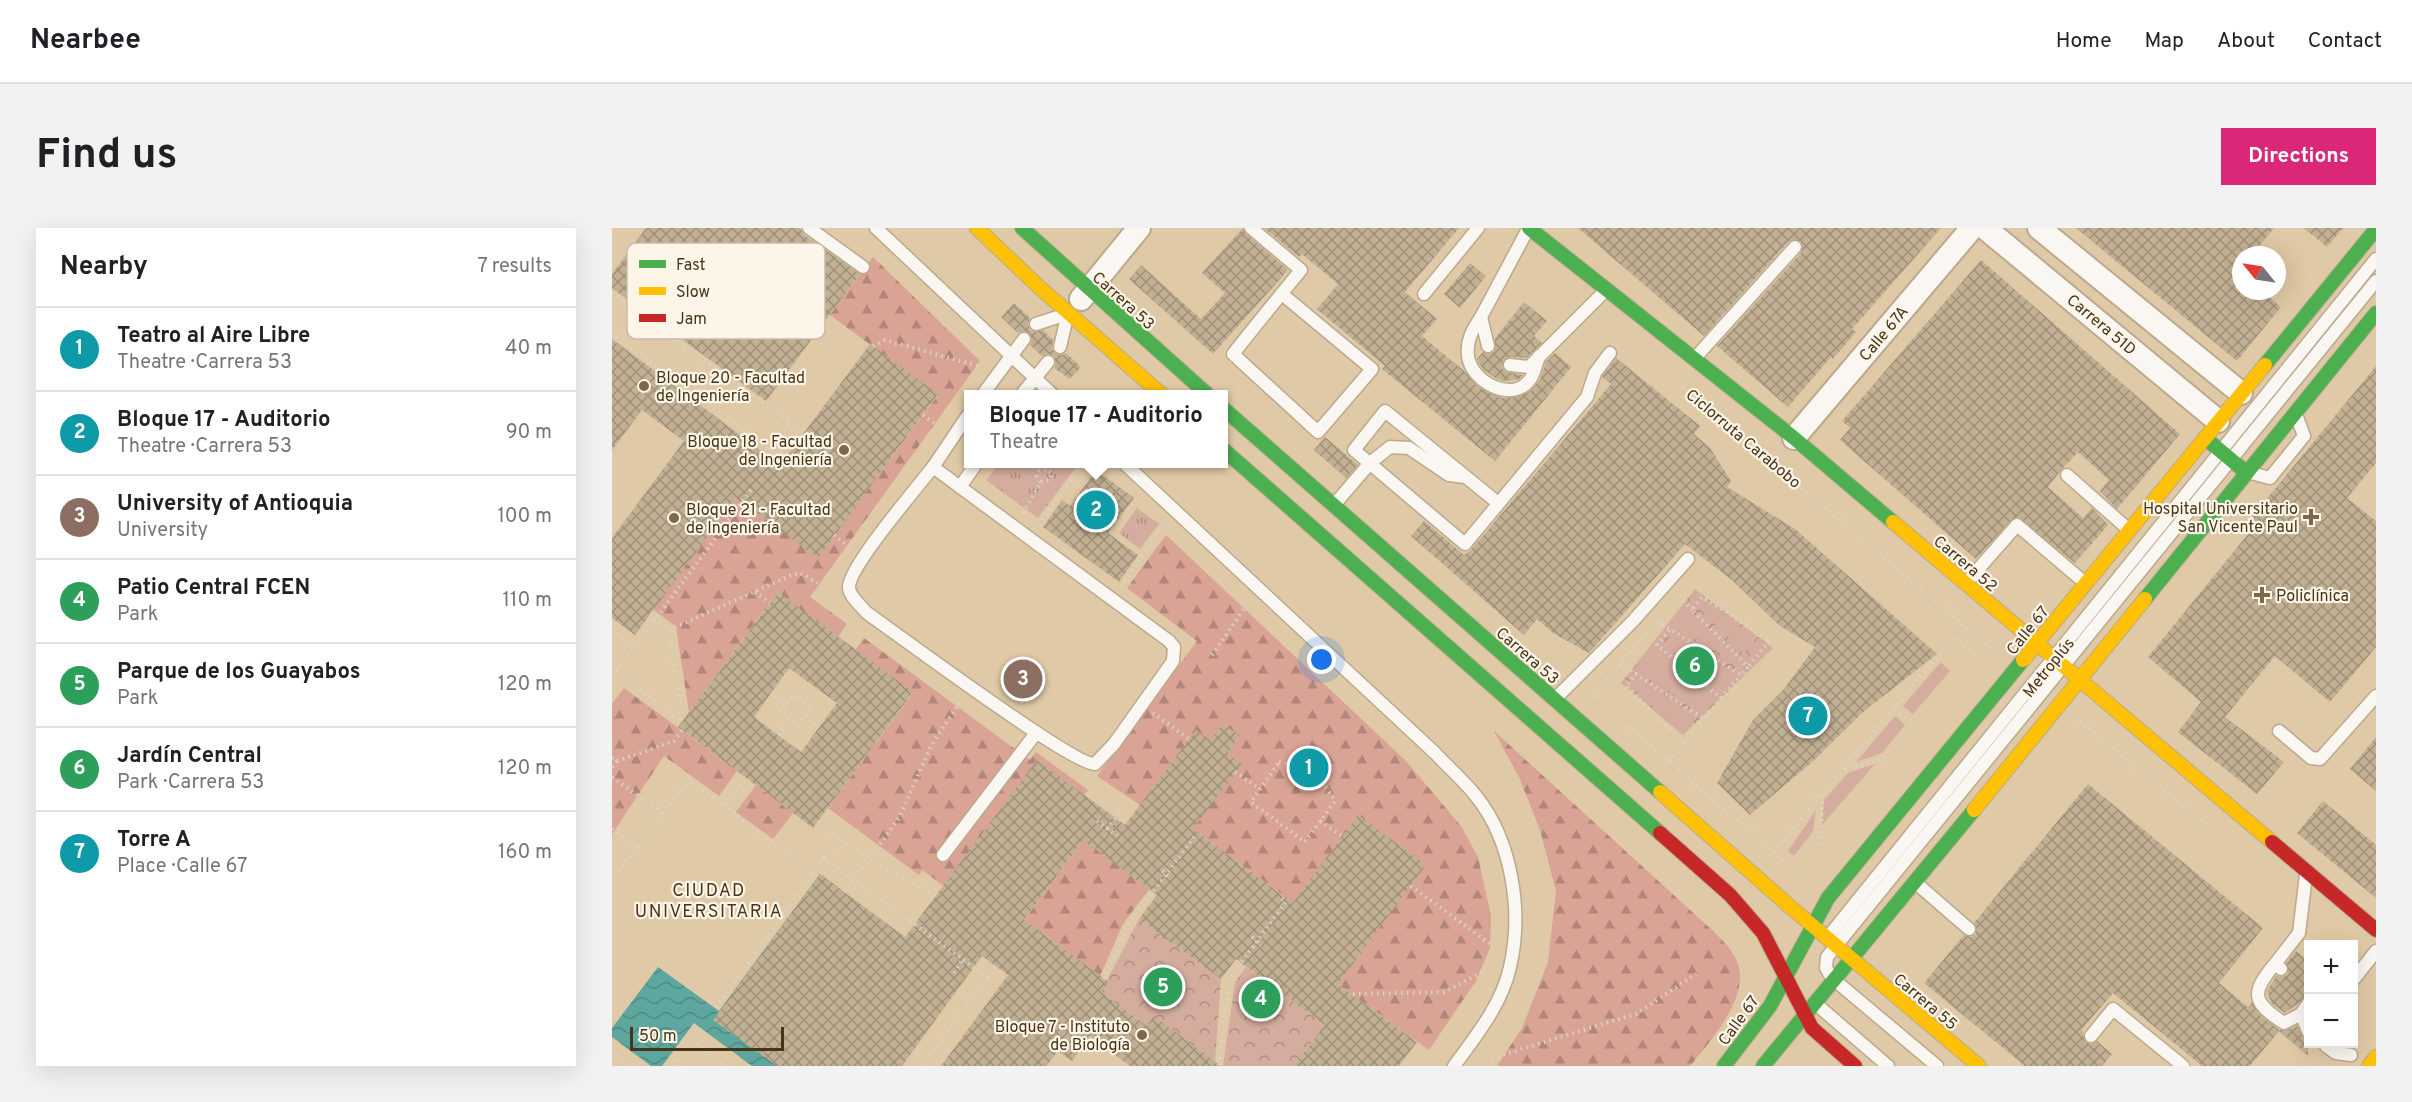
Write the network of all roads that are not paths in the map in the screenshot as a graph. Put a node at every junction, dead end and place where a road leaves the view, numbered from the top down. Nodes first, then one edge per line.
1 (809, 228) edge
2 (876, 228) edge
3 (977, 228) edge
4 (1022, 228) edge
5 (1139, 228) edge
6 (1251, 228) edge
7 (1478, 228) edge
8 (1529, 228) edge
9 (1972, 228) edge
10 (1985, 228) edge
11 (2039, 228) edge
12 (2376, 229) edge
13 (1795, 248) dead end
14 (2376, 259) edge
15 (863, 267) dead end
16 (2376, 281) edge
17 (1606, 289) junction
18 (1089, 291) junction
19 (1282, 294) junction
20 (1424, 294) dead end
21 (1068, 313) junction
22 (2376, 313) edge
23 (1481, 317) junction
24 (1036, 324) dead end
25 (1024, 339) dead end
26 (1488, 346) dead end
27 (1060, 347) dead end
28 (1610, 353) dead end
29 (1010, 356) junction
30 (1539, 356) junction
31 (1694, 359) junction
32 (1048, 362) dead end
33 (1510, 366) dead end
34 (1034, 378) junction
35 (986, 390) edge
36 (1025, 390) edge
37 (1048, 390) edge
38 (1156, 390) edge
39 (1201, 390) edge
40 (2241, 393) junction
41 (2295, 413) junction
42 (1228, 414) edge
43 (964, 423) edge
44 (2212, 430) junction
45 (1794, 438) junction
46 (1228, 454) edge
47 (2226, 455) junction
48 (1370, 463) junction
49 (933, 467) junction
50 (973, 468) edge
51 (1129, 468) edge
52 (2247, 473) junction
53 (2067, 475) dead end
54 (1466, 477) junction
55 (960, 487) junction
56 (1498, 503) junction
57 (1333, 506) junction
58 (2130, 530) junction
59 (1688, 559) dead end
60 (1965, 584) junction
61 (2085, 584) junction
62 (2036, 644) junction
63 (2058, 663) junction
64 (2079, 680) junction
65 (2376, 696) edge
66 (1554, 700) junction
67 (2279, 731) dead end
68 (1036, 733) junction
69 (944, 855) dead end
70 (2306, 871) junction
71 (1916, 882) junction
72 (1812, 926) junction
73 (1969, 929) dead end
74 (2376, 930) edge
75 (1831, 942) junction
76 (2376, 951) edge
77 (1852, 960) junction
78 (2358, 974) edge
79 (1785, 978) junction
80 (1836, 980) junction
81 (1816, 1003) junction
82 (2304, 1010) edge
83 (1804, 1017) junction
84 (2091, 1036) dead end
85 (2329, 1048) edge
86 (2376, 1057) edge
87 (2354, 1061) edge
88 (1454, 1066) edge
89 (1724, 1066) edge
90 (1763, 1066) edge
91 (1855, 1066) edge
92 (1888, 1066) edge
93 (1937, 1066) edge
94 (1979, 1066) edge
95 (2183, 1066) edge
96 (2369, 1066) edge

1 - 15 lane
2 - 29 lane
3 - 21 main road
4 - 18 main road, Carrera 53
5 - 18 street
6 - 19 lane
7 - 20 lane
8 - 17 main road, Carrera 52
8 - 23 lane
9 - 45 street, Calle 67A
10 - 44 street, Carrera 51D
11 - 40 street, Carrera 51D
12 - 40 main road, Calle 67
13 - 31 lane
14 - 47 lane, Metroplús
16 - 47 lane, Metroplús
17 - 30 lane
17 - 31 main road, Carrera 52
18 - 21 street
18 - 39 main road, Carrera 53
19 - 19 lane
21 - 24 lane
21 - 27 lane
21 - 38 main road
22 - 41 main road
23 - 26 lane
23 - 30 lane
25 - 29 lane
28 - 56 lane
29 - 34 lane
29 - 35 lane
30 - 33 lane
31 - 45 main road, Carrera 52
32 - 34 lane
34 - 36 lane
34 - 37 lane
40 - 44 main road, Calle 67
41 - 52 main road
41 - 52 lane
42 - 57 main road, Carrera 53
43 - 49 lane
44 - 47 main road
44 - 58 main road, Calle 67
45 - 60 main road, Carrera 52
46 - 79 main road
47 - 52 main road
47 - 63 lane, Metroplús
48 - 54 lane
48 - 54 lane
48 - 56 lane
48 - 57 lane
49 - 55 lane
49 - 68 lane
50 - 55 lane
51 - 88 lane
52 - 64 main road
53 - 58 lane
54 - 56 lane
55 - 68 lane
57 - 66 main road, Carrera 53
58 - 61 main road, Calle 67
59 - 66 lane
60 - 61 lane
60 - 62 main road, Carrera 52
61 - 62 main road, Calle 67
62 - 63 main road, Carrera 52
62 - 72 main road, Calle 67
63 - 64 main road, Carrera 52
63 - 75 lane, Metroplús
64 - 70 main road, Carrera 52
64 - 71 main road
65 - 67 lane
66 - 72 main road, Carrera 53
68 - 69 lane
70 - 74 main road, Carrera 52
70 - 82 lane
71 - 73 lane
71 - 77 main road
72 - 75 main road, Carrera 53
72 - 79 main road, Calle 67
75 - 77 main road, Carrera 55
75 - 80 lane, Metroplús
75 - 81 lane, Metroplús
76 - 78 lane
77 - 80 main road
77 - 94 main road, Carrera 55
79 - 83 main road
79 - 89 main road, Calle 67
80 - 81 main road
80 - 93 lane
81 - 83 main road
81 - 92 lane, Metroplús
83 - 90 main road
83 - 91 main road
84 - 95 lane
85 - 87 lane
86 - 96 main road

